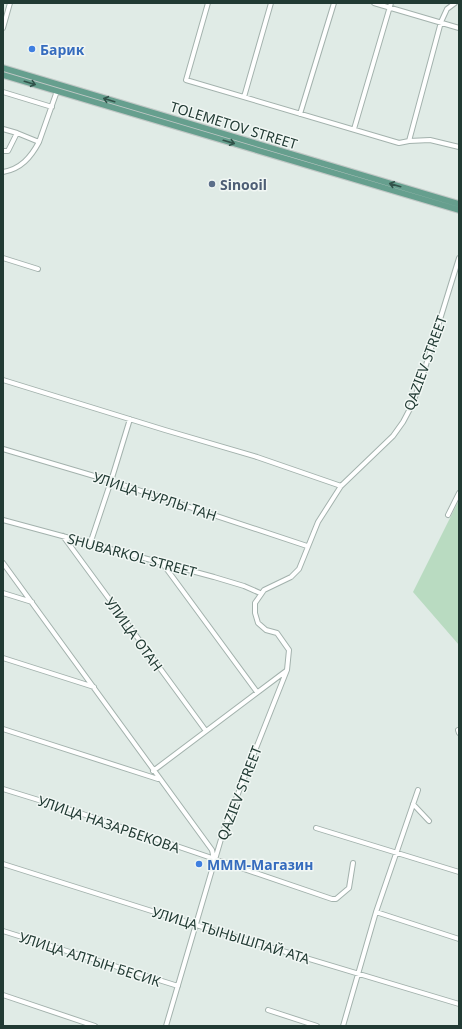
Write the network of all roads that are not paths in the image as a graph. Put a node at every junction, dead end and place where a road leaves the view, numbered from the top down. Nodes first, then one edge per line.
1 (10, 3) edge
2 (208, 3) edge
3 (271, 3) edge
4 (334, 3) edge
5 (374, 3) edge
6 (455, 3) edge
7 (391, 5) edge
8 (441, 22) junction
9 (3, 28) edge
10 (459, 28) edge
11 (3, 68) edge
12 (3, 74) edge
13 (45, 84) junction
14 (57, 91) junction
15 (3, 92) edge
16 (244, 97) junction
17 (52, 107) junction
18 (300, 114) junction
19 (3, 129) edge
20 (354, 130) junction
21 (17, 133) junction
22 (409, 141) junction
23 (39, 142) junction
24 (459, 147) edge
25 (3, 151) edge
26 (3, 172) edge
27 (459, 204) edge
28 (459, 210) edge
29 (3, 258) edge
30 (459, 258) edge
31 (38, 269) dead end
32 (3, 380) edge
33 (130, 419) junction
34 (3, 449) edge
35 (111, 482) junction
36 (341, 486) junction
37 (459, 493) edge
38 (448, 515) dead end
39 (3, 520) edge
40 (63, 536) junction
41 (90, 544) junction
42 (307, 546) junction
43 (3, 564) edge
44 (163, 564) junction
45 (3, 593) edge
46 (260, 594) junction
47 (32, 602) junction
48 (3, 658) edge
49 (287, 670) junction
50 (94, 687) junction
51 (257, 692) junction
52 (3, 729) edge
53 (206, 731) junction
54 (153, 771) junction
55 (158, 779) junction
56 (3, 789) edge
57 (418, 790) dead end
58 (413, 804) junction
59 (429, 821) dead end
60 (316, 828) dead end
61 (396, 853) junction
62 (214, 860) junction
63 (353, 863) dead end
64 (3, 864) edge
65 (459, 872) edge
66 (376, 912) junction
67 (196, 925) junction
68 (3, 931) edge
69 (459, 939) edge
70 (360, 974) junction
71 (178, 986) junction
72 (3, 995) edge
73 (459, 1004) edge
74 (268, 1010) dead end
75 (95, 1026) edge
76 (166, 1026) edge
77 (317, 1026) edge
78 (343, 1026) edge

1 - 9 street
2 - 16 street
3 - 16 street
4 - 18 street
5 - 7 street
6 - 8 street
7 - 8 street
7 - 20 street
8 - 10 street
8 - 22 street
11 - 13 main road, TOLEMETOV STREET
12 -> 13 main road, TOLEMETOV STREET
13 - 14 main road, TOLEMETOV STREET
27 -> 13 main road, TOLEMETOV STREET
14 - 17 street
14 -> 28 main road, TOLEMETOV STREET
15 - 17 street
16 - 18 street
17 - 23 street
18 - 20 street
19 - 21 street
20 - 22 street
21 - 23 street
21 - 25 street
22 - 24 street
23 - 26 street
29 - 31 street
30 - 36 street, QAZIEV STREET
32 - 33 street
33 - 35 street
33 - 36 street
34 - 35 street, УЛИЦА НУРЛЫ ТАН
35 - 41 street
35 - 42 street, УЛИЦА НУРЛЫ ТАН
36 - 42 street, QAZIEV STREET
37 - 38 street
39 - 40 street, SHUBARKOL STREET
40 - 41 street, SHUBARKOL STREET
40 - 53 street, УЛИЦА ОТАН
41 - 44 street, SHUBARKOL STREET
42 - 46 street, QAZIEV STREET
43 - 47 street
44 - 46 street, SHUBARKOL STREET
44 - 51 street
45 - 47 street
46 - 49 street, QAZIEV STREET
47 - 50 street
48 - 50 street
49 - 51 street
49 - 62 street, QAZIEV STREET
50 - 54 street
51 - 53 street
52 - 55 street
53 - 54 street
54 - 55 street
55 - 62 street
56 - 62 street, УЛИЦА НАЗАРБЕКОВА
57 - 58 street
58 - 59 street
58 - 61 street
60 - 61 street
61 - 65 street
61 - 66 street
62 - 63 street, УЛИЦА НАЗАРБЕКОВА
62 - 67 street, QAZIEV STREET
64 - 67 street, УЛИЦА ТЫНЫШПАЙ АТА
66 - 69 street
66 - 70 street
67 - 70 street, УЛИЦА ТЫНЫШПАЙ АТА
67 - 71 street, QAZIEV STREET
68 - 71 street, УЛИЦА АЛТЫН БЕСИК
70 - 73 street, УЛИЦА ТЫНЫШПАЙ АТА
70 - 78 street
71 - 76 street, QAZIEV STREET
72 - 75 street
74 - 77 street

